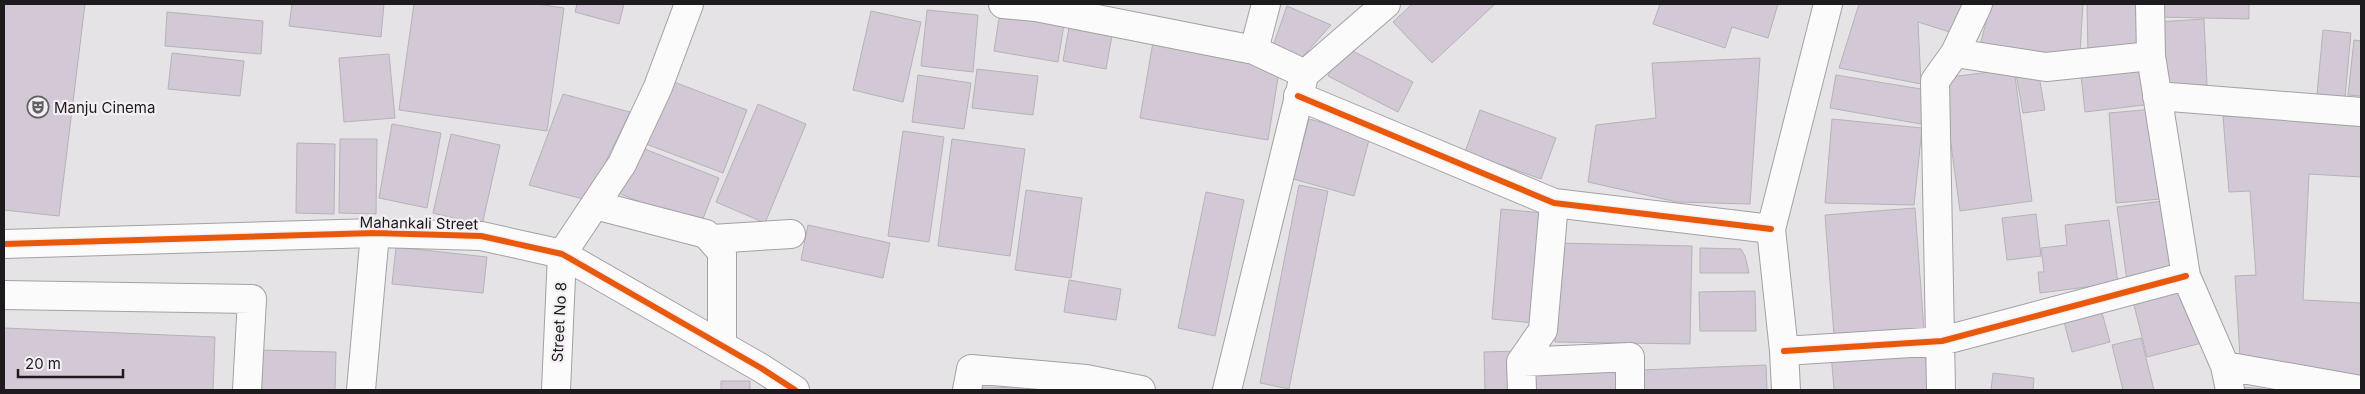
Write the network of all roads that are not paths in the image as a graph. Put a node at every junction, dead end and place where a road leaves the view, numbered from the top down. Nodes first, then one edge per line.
1 (689, 4) edge
2 (1004, 4) edge
3 (1266, 4) edge
4 (1386, 4) edge
5 (1828, 4) edge
6 (1978, 4) edge
7 (2150, 4) edge
8 (1036, 5) edge
9 (1254, 50) junction
10 (1955, 53) junction
11 (2151, 56) junction
12 (1301, 85) junction
13 (2157, 96) junction
14 (2361, 112) edge
15 (1554, 203) junction
16 (594, 206) junction
17 (1771, 229) junction
18 (375, 233) junction
19 (791, 234) dead end
20 (712, 238) junction
21 (4, 244) edge
22 (562, 254) junction
23 (2186, 276) junction
24 (4, 295) edge
25 (1942, 341) junction
26 (722, 345) junction
27 (1784, 352) junction
28 (1521, 362) junction
29 (2228, 378) edge
30 (247, 390) edge
31 (361, 390) edge
32 (556, 390) edge
33 (795, 390) edge
34 (968, 390) edge
35 (1142, 390) edge
36 (1226, 390) edge
37 (1522, 390) edge
38 (1630, 390) edge
39 (1786, 390) edge
40 (1941, 390) edge
41 (2361, 390) edge

1 - 16 street
2 - 8 street
3 - 9 street
4 - 12 street
5 - 17 street
6 - 10 street
7 - 11 street
8 - 9 street
9 - 12 street
10 - 11 street
10 - 25 street
11 - 13 street
12 - 15 street
12 - 36 street
13 - 14 street
13 - 23 street
15 - 17 street
15 - 28 street
16 - 20 street
16 - 22 street
17 - 27 street
18 - 21 street, Mahankali Street
18 - 22 street, Mahankali Street
18 - 31 street
19 - 20 street
20 - 26 street
22 - 26 street, Mahankali Street
22 - 32 street, Street No 8
23 - 25 street
23 - 29 street
24 - 30 street
25 - 27 street
25 - 40 street
26 - 33 street, Mahankali Street
27 - 39 street
28 - 37 street
28 - 38 street
29 - 41 street
34 - 35 street

